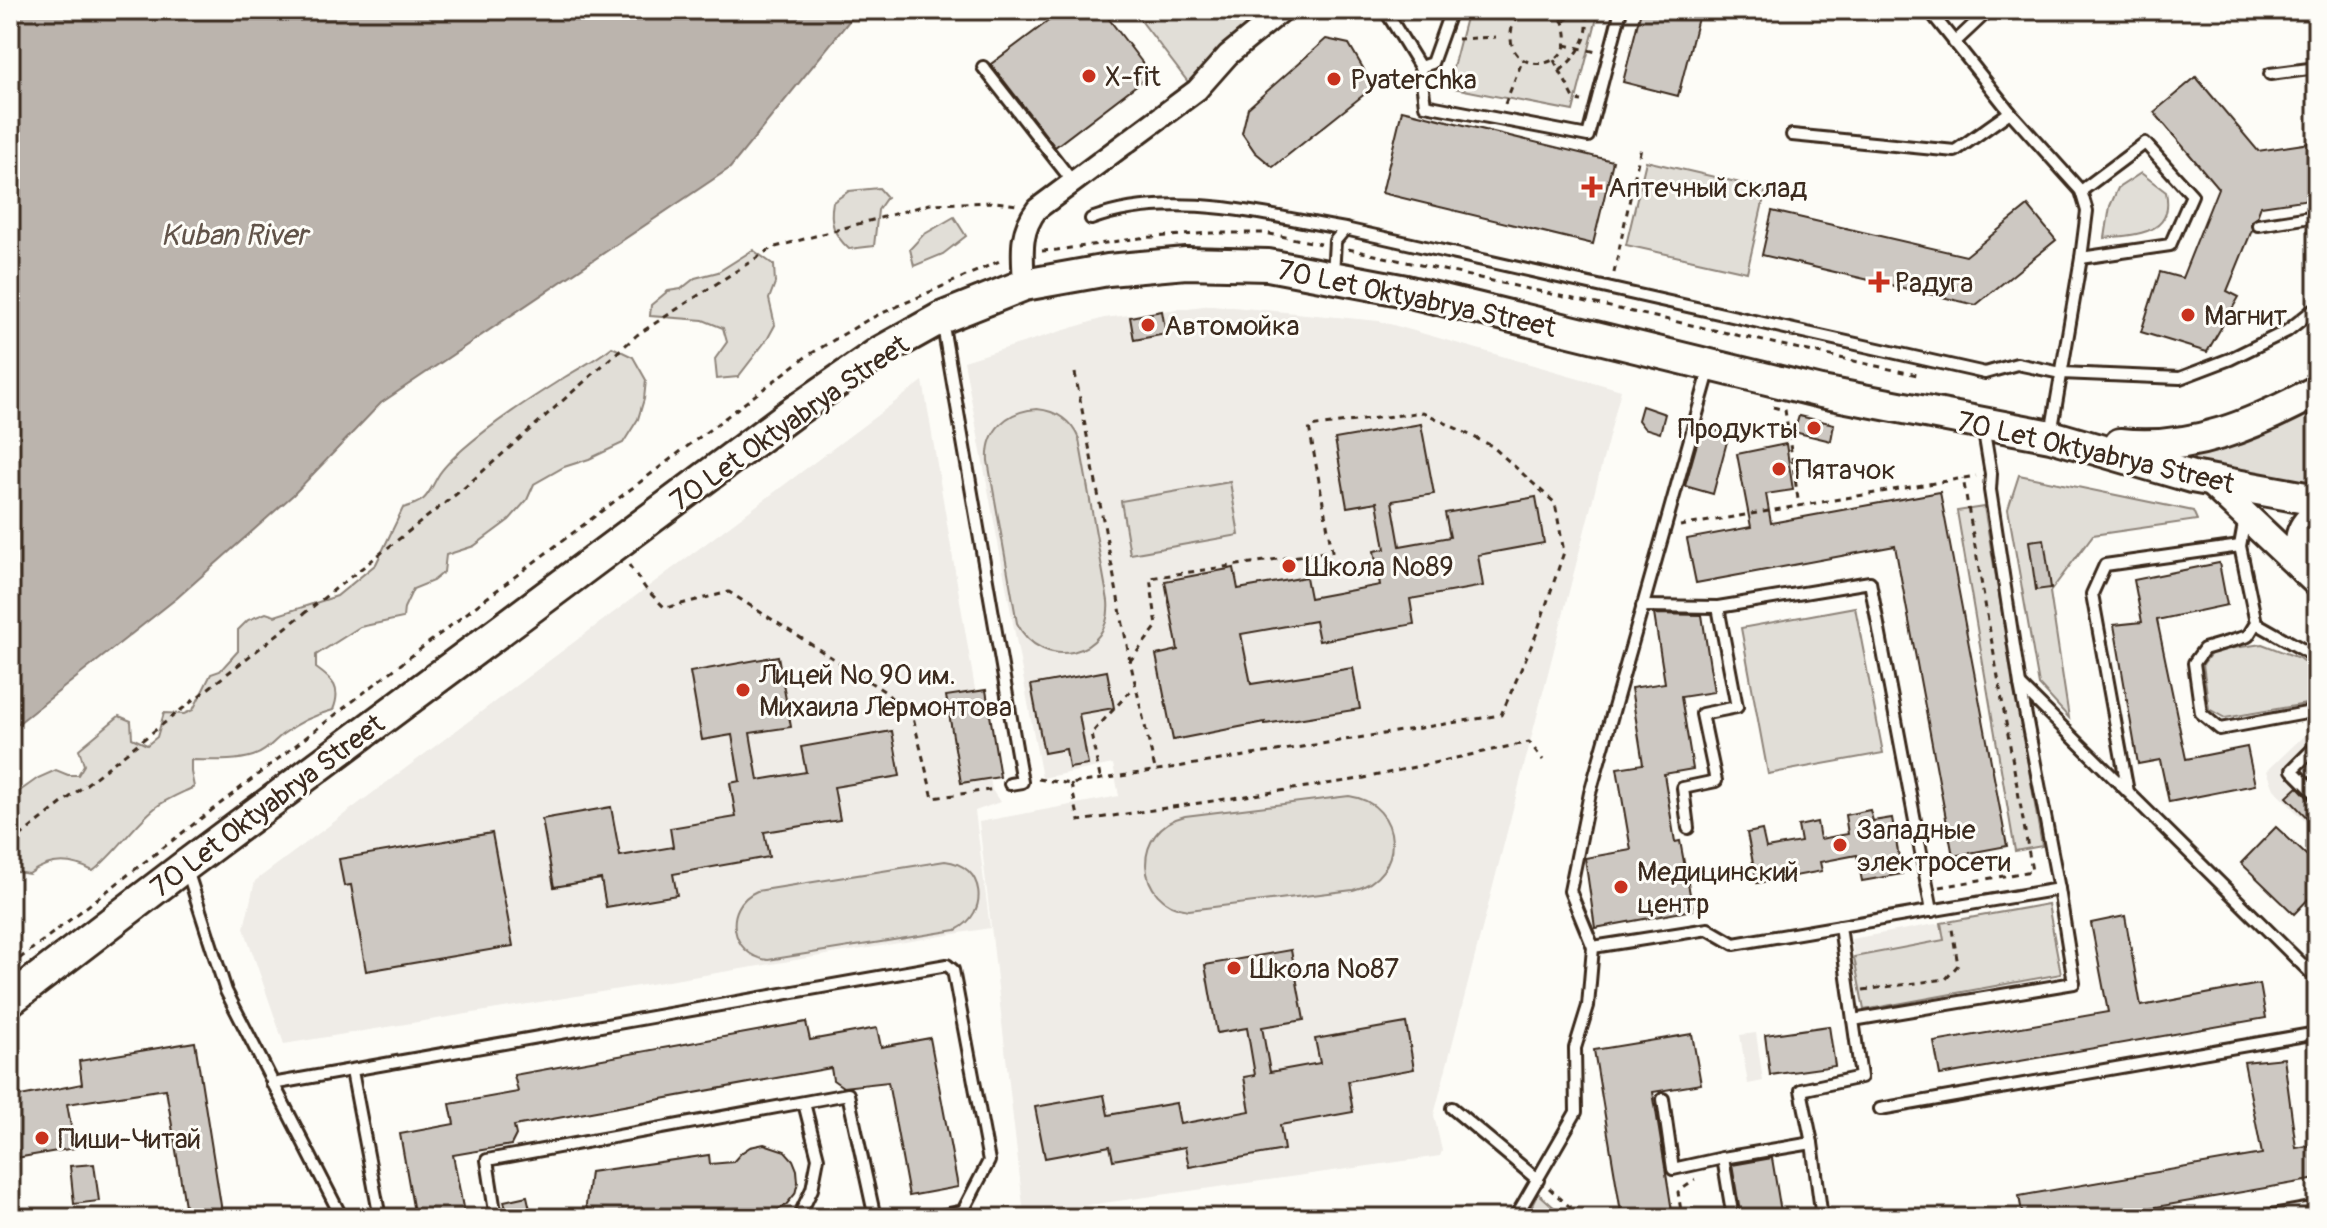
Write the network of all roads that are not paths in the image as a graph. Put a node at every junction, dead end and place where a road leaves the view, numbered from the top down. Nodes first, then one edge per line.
1 (1283, 10) edge
2 (1385, 10) edge
3 (1451, 10) edge
4 (1621, 10) edge
5 (1929, 10) edge
6 (1989, 10) edge
7 (1954, 43) junction
8 (983, 67) dead end
9 (1420, 67) junction
10 (2317, 68) edge
11 (2270, 74) dead end
12 (2010, 112) junction
13 (1792, 135) dead end
14 (1073, 182) junction
15 (2081, 191) junction
16 (2317, 216) edge
17 (1091, 219) dead end
18 (2258, 225) dead end
19 (1345, 229) junction
20 (2081, 258) junction
21 (1334, 261) junction
22 (1024, 285) junction
23 (2317, 307) edge
24 (941, 318) junction
25 (1711, 366) junction
26 (2061, 373) junction
27 (2317, 391) edge
28 (1983, 424) junction
29 (2051, 436) junction
30 (2186, 443) junction
31 (2200, 479) junction
32 (2317, 500) edge
33 (2317, 513) edge
34 (2245, 516) junction
35 (2240, 546) junction
36 (2310, 577) edge
37 (1642, 606) junction
38 (1718, 607) junction
39 (2256, 623) junction
40 (2317, 660) edge
41 (2020, 685) junction
42 (2317, 711) edge
43 (2317, 745) edge
44 (1010, 784) road end
45 (2128, 792) junction
46 (2317, 795) edge
47 (1688, 828) dead end
48 (185, 866) junction
49 (2059, 889) junction
50 (1932, 911) junction
51 (1840, 926) junction
52 (1593, 947) junction
53 (2317, 979) edge
54 (10, 1000) edge
55 (1853, 1020) junction
56 (2317, 1033) edge
57 (352, 1071) junction
58 (272, 1084) junction
59 (1663, 1099) dead end
60 (804, 1103) junction
61 (1452, 1108) dead end
62 (1880, 1109) dead end
63 (1812, 1143) junction
64 (1723, 1158) junction
65 (1538, 1180) junction
66 (2317, 1207) edge
67 (342, 1218) edge
68 (380, 1218) edge
69 (496, 1218) edge
70 (803, 1218) edge
71 (875, 1218) edge
72 (931, 1218) edge
73 (1515, 1218) edge
74 (1733, 1218) edge
75 (1822, 1218) edge
76 (2255, 1218) edge

1 - 14 street
2 - 9 lane
3 - 9 lane
4 - 9 lane
5 - 7 lane
6 - 7 lane
7 - 12 lane
8 - 14 lane
10 - 11 lane
12 - 13 lane
12 - 15 lane
14 - 22 street
15 - 20 lane
15 - 20 lane
16 - 18 lane
17 - 19 lane
19 - 21 lane
19 - 26 lane
20 - 26 lane
21 - 22 main road, 70 Let Oktyabrya Street
21 - 25 main road, 70 Let Oktyabrya Street
22 - 24 main road, 70 Let Oktyabrya Street
23 - 26 lane
24 - 44 lane
24 - 48 main road, 70 Let Oktyabrya Street
25 - 28 main road, 70 Let Oktyabrya Street
25 - 37 lane
26 - 29 lane
27 - 30 main road
28 - 29 main road, 70 Let Oktyabrya Street
28 - 41 lane
29 - 30 main road
29 - 31 main road, 70 Let Oktyabrya Street
30 - 31 main road
31 - 32 main road, 70 Let Oktyabrya Street
31 - 34 street
33 - 36 street
34 - 35 lane
34 - 36 street
35 - 39 lane
35 - 45 lane
37 - 38 lane
37 - 52 lane
38 - 47 lane
38 - 50 lane
39 - 40 lane
39 - 42 lane
41 - 45 lane
41 - 49 lane
43 - 46 lane
45 - 53 lane
48 - 54 main road, 70 Let Oktyabrya Street
48 - 58 lane
49 - 50 lane
49 - 55 lane
50 - 51 lane
51 - 52 lane
51 - 55 lane
52 - 65 lane
55 - 63 lane
56 - 62 lane
57 - 58 lane
57 - 68 lane
57 - 72 lane
58 - 67 lane
59 - 64 lane
60 - 69 lane
60 - 70 lane
60 - 71 lane
61 - 65 lane
63 - 64 lane
63 - 75 lane
64 - 74 lane
65 - 73 lane
66 - 76 lane

